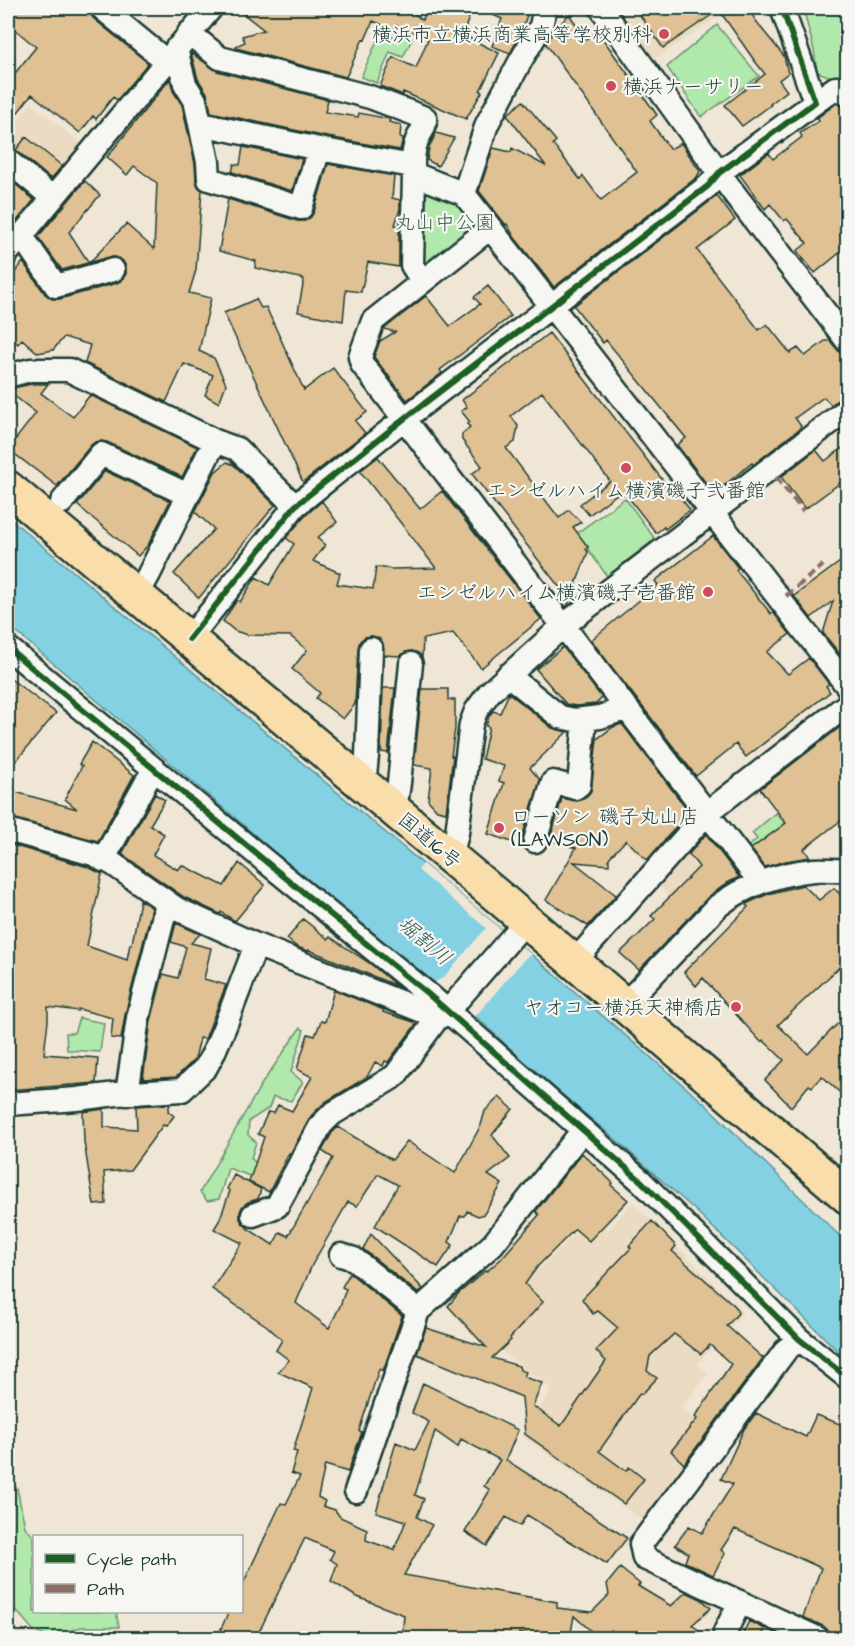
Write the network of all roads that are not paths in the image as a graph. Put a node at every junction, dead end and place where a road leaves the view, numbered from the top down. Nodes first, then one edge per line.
1 (102, 8) edge
2 (211, 8) edge
3 (545, 8) edge
4 (601, 8) edge
5 (782, 8) edge
6 (177, 48) junction
7 (846, 92) edge
8 (815, 102) junction
9 (201, 124) junction
10 (319, 149) junction
11 (8, 160) edge
12 (413, 170) junction
13 (719, 173) junction
14 (464, 194) junction
15 (53, 198) junction
16 (490, 228) junction
17 (14, 243) edge
18 (113, 270) dead end
19 (422, 280) junction
20 (552, 306) junction
21 (848, 342) edge
22 (8, 376) edge
23 (848, 409) edge
24 (405, 419) junction
25 (215, 441) junction
26 (8, 488) edge
27 (188, 495) junction
28 (62, 502) dead end
29 (296, 506) junction
30 (712, 512) junction
31 (136, 596) junction
32 (564, 625) junction
33 (189, 639) junction
34 (8, 648) edge
35 (371, 649) dead end
36 (411, 664) dead end
37 (508, 675) junction
38 (848, 687) edge
39 (848, 704) edge
40 (627, 708) junction
41 (585, 719) junction
42 (155, 770) junction
43 (364, 785) junction
44 (395, 811) junction
45 (707, 813) junction
46 (8, 830) edge
47 (535, 841) dead end
48 (451, 858) junction
49 (103, 860) junction
50 (848, 870) edge
51 (760, 882) junction
52 (167, 903) junction
53 (519, 929) junction
54 (256, 945) junction
55 (574, 962) junction
56 (623, 1006) junction
57 (450, 1007) junction
58 (127, 1094) junction
59 (8, 1104) edge
60 (583, 1130) junction
61 (848, 1197) edge
62 (253, 1215) dead end
63 (341, 1255) dead end
64 (418, 1311) junction
65 (799, 1339) junction
66 (848, 1378) edge
67 (356, 1491) dead end
68 (740, 1602) junction
69 (728, 1638) edge
70 (817, 1638) edge

1 - 6 street
2 - 6 street
3 - 14 street
4 - 13 street
5 - 8 street
6 - 9 street
6 - 12 street
6 - 15 street
7 - 8 street
8 - 13 street
9 - 10 street
9 - 10 street
10 - 12 street
11 - 15 street
12 - 14 street
12 - 19 street
13 - 20 street
13 - 21 street
14 - 16 street
15 - 17 street
16 - 19 street
16 - 20 street
17 - 18 street
19 - 24 street
20 - 24 street
20 - 30 street
22 - 25 street
23 - 30 street
24 - 29 street
24 - 32 street
25 - 27 street
25 - 29 street
26 - 31 highway, 国道16号
27 - 28 street
27 - 31 street
29 - 33 street
30 - 32 street
30 - 38 street
31 - 33 highway, 国道16号
32 - 37 street
32 - 40 street
33 - 43 highway, 国道16号
34 - 42 street
35 - 43 street
36 - 44 street
37 - 41 street
37 - 48 street
39 - 45 street
40 - 41 street
40 - 45 street
41 - 47 street
42 - 49 street
42 - 57 street
43 - 44 highway, 国道16号
44 - 48 highway, 国道16号
45 - 51 street
45 - 55 street
46 - 49 street
48 - 53 highway, 国道16号
49 - 52 street
50 - 51 street
51 - 56 street
52 - 54 street
52 - 58 street
53 - 55 highway, 国道16号
53 - 57 street
54 - 57 street
54 - 58 street
55 - 56 highway, 国道16号
56 - 61 highway, 国道16号
57 - 60 street
57 - 62 street
58 - 59 street
60 - 64 street
60 - 65 street
63 - 64 street
64 - 67 street
65 - 66 street
65 - 68 street
68 - 69 street
68 - 70 street

